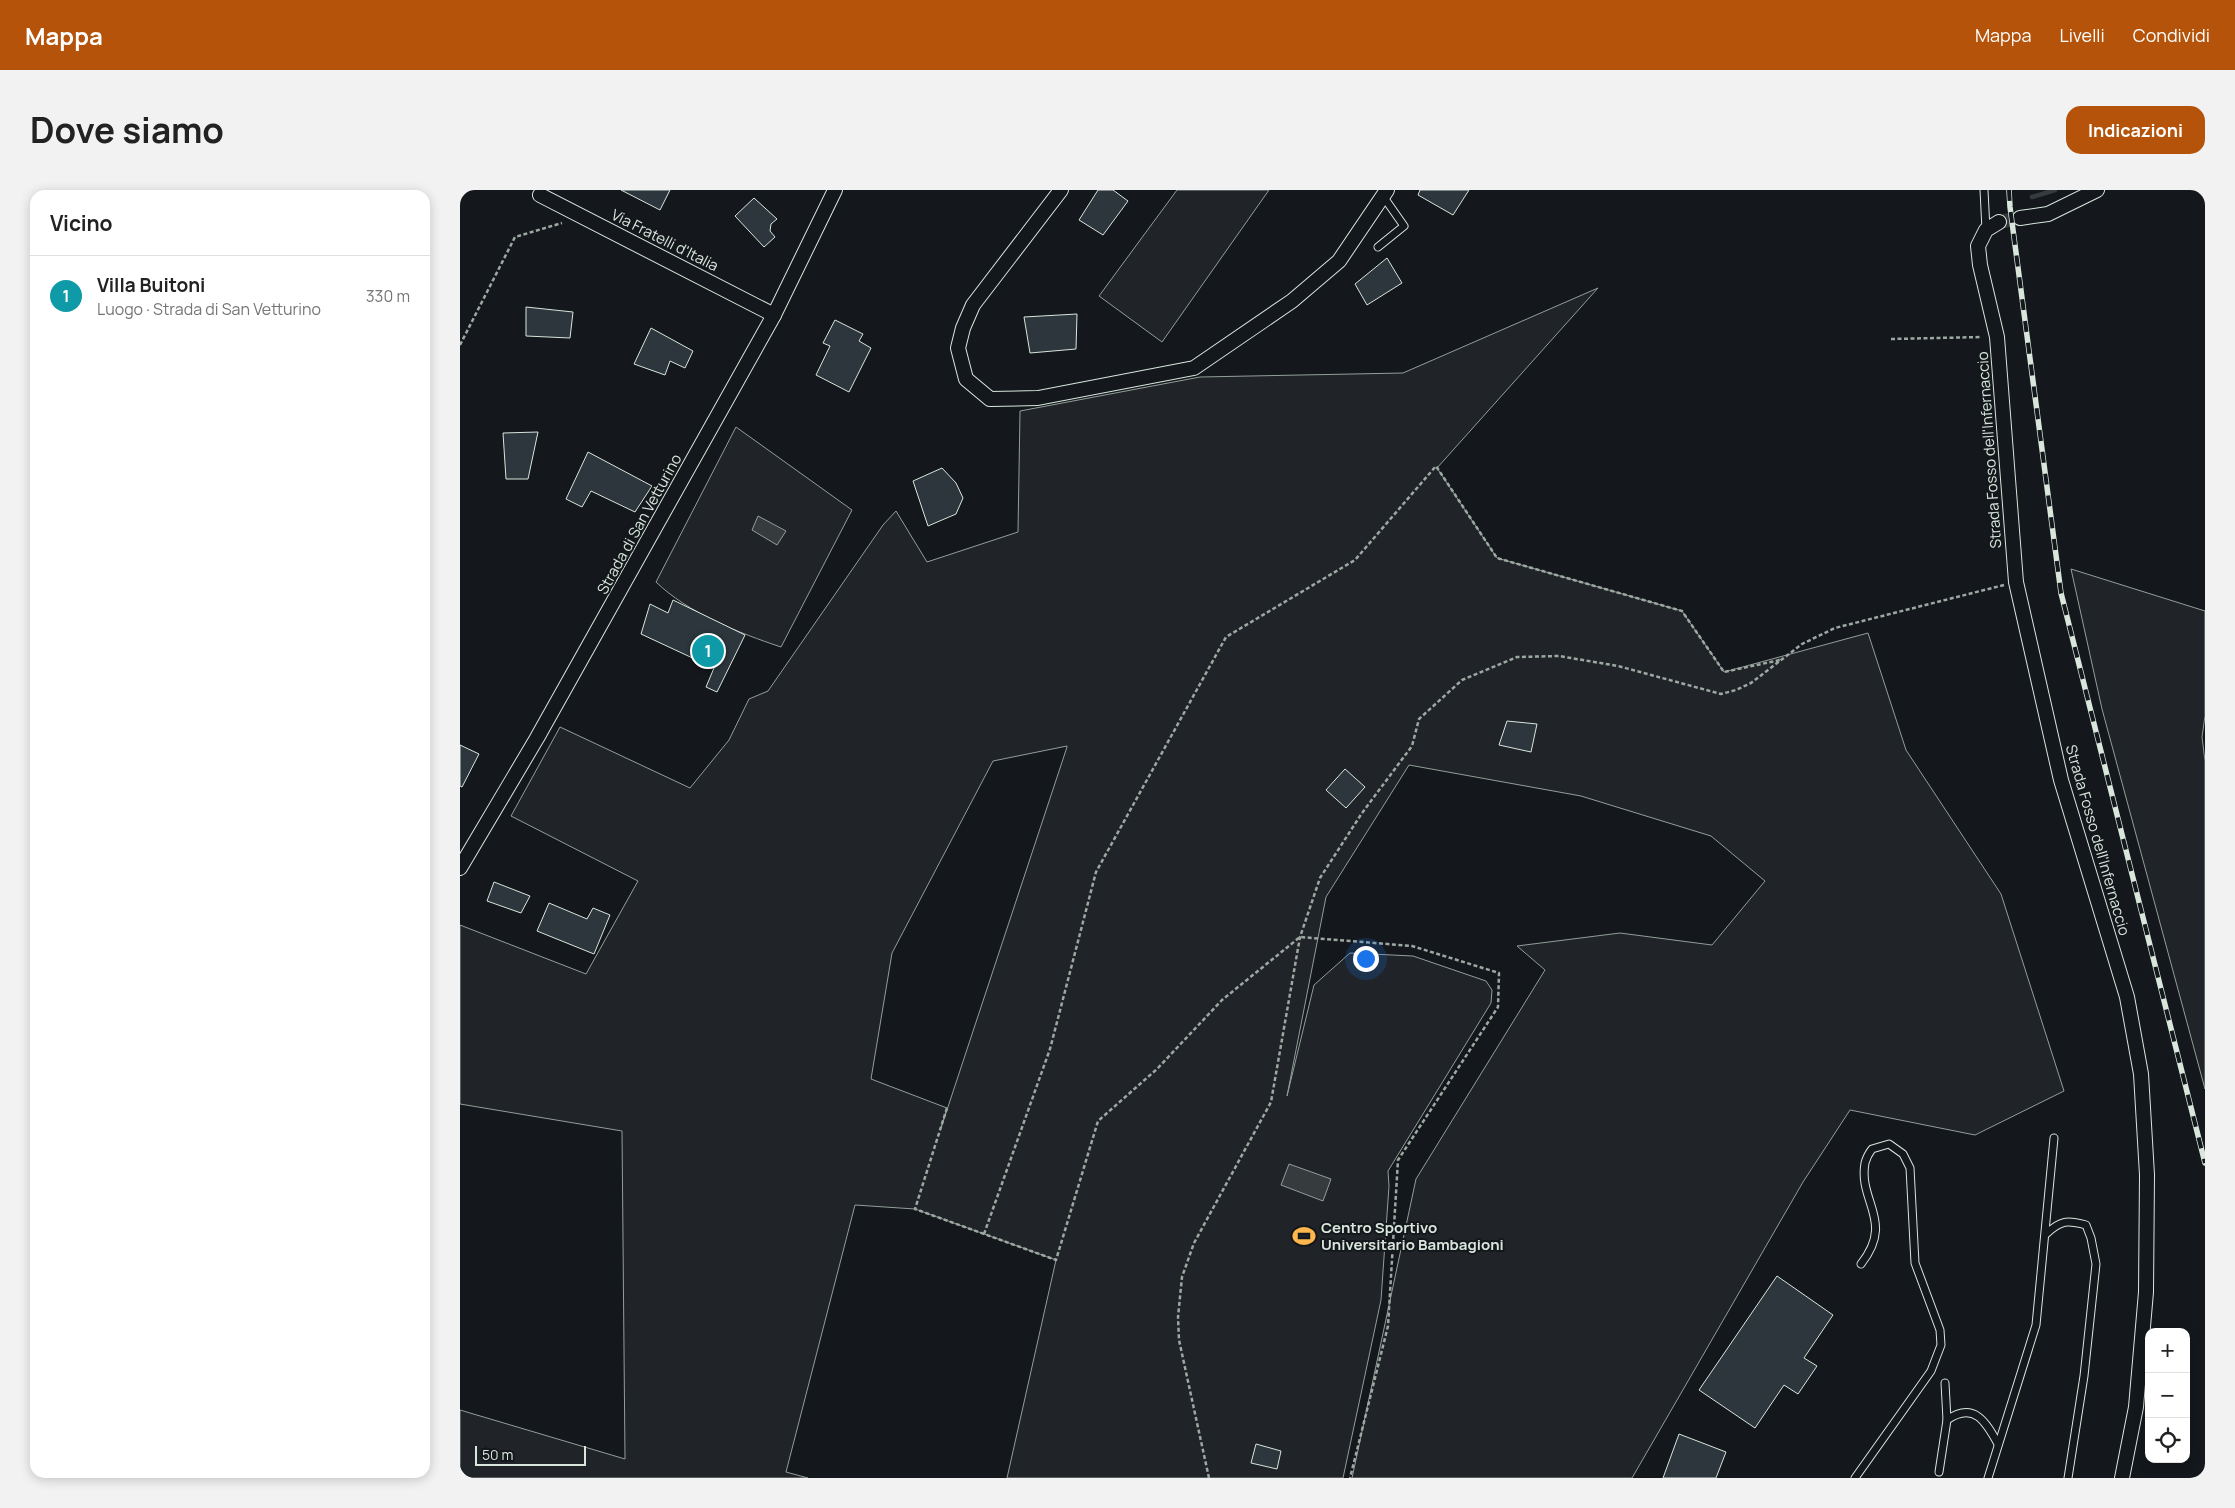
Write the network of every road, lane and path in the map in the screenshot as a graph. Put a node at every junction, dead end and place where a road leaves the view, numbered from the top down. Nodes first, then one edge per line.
1 (835, 190) edge
2 (1061, 190) edge
3 (1984, 190) edge
4 (2097, 190) edge
5 (1385, 193) edge
6 (540, 195) dead end
7 (582, 216) junction
8 (2020, 218) tunnel mouth
9 (1999, 222) tunnel mouth
10 (1986, 230) junction
11 (1378, 247) dead end
12 (774, 315) junction
13 (1997, 337) junction
14 (1891, 339) dead end
15 (460, 345) edge
16 (2016, 582) junction
17 (1782, 659) junction
18 (460, 868) edge
19 (1300, 938) junction
20 (947, 1108) dead end
21 (2054, 1138) dead end
22 (984, 1234) junction
23 (2046, 1234) junction
24 (1861, 1264) dead end
25 (1945, 1383) dead end
26 (1947, 1420) junction
27 (1998, 1444) junction
28 (1939, 1472) dead end
29 (1209, 1478) edge
30 (1350, 1478) edge
31 (1855, 1478) edge
32 (1988, 1478) edge
33 (2068, 1478) edge
34 (2122, 1478) edge

1 - 12 street, Strada di San Vetturino
2 - 5 street
3 - 10 lane
4 - 8 street
5 - 11 lane
6 - 7 street, Via Fratelli d'Italia
7 - 12 street, Via Fratelli d'Italia
7 - 15 path
9 - 10 street
10 - 13 street, Strada Fosso dell'Infernaccio
12 - 18 street, Strada di San Vetturino
13 - 14 path
13 - 16 street, Strada Fosso dell'Infernaccio
16 - 17 path
16 - 34 street, Strada Fosso dell'Infernaccio
17 - 19 path
17 - 22 path
19 - 22 path
19 - 29 path
19 - 30 path
20 - 22 path
21 - 23 lane
23 - 27 lane
23 - 33 lane
24 - 31 lane
25 - 26 lane
26 - 27 lane
26 - 28 lane
27 - 32 lane

